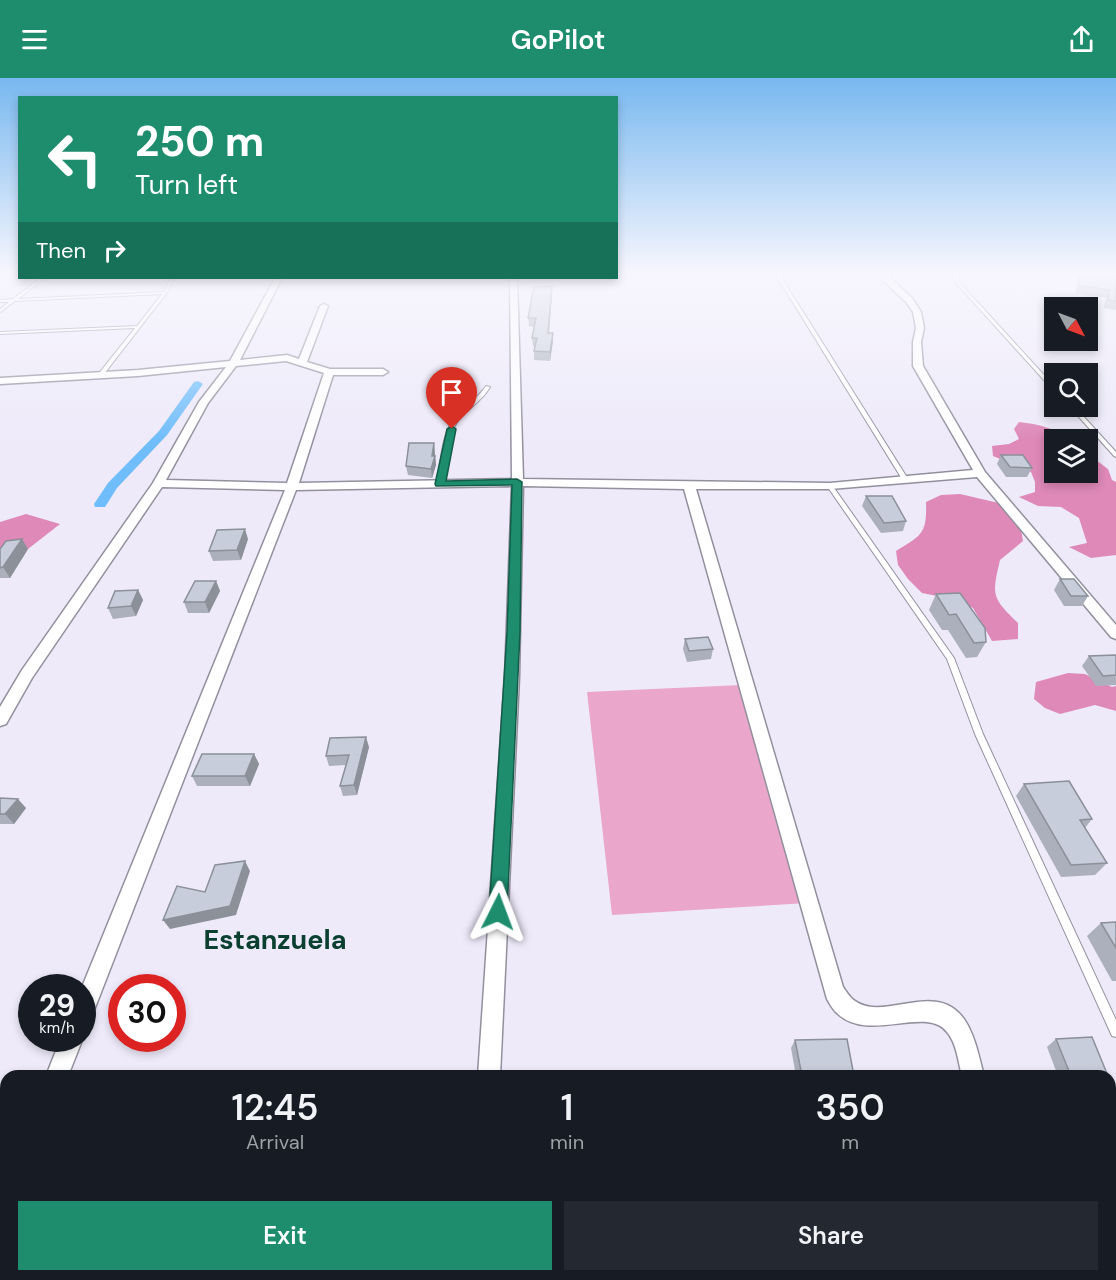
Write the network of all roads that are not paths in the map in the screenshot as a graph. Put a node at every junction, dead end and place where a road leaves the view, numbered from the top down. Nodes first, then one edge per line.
1 (114, 328) edge
2 (138, 328) edge
3 (251, 328) edge
4 (315, 328) edge
5 (515, 328) edge
6 (811, 328) edge
7 (920, 328) edge
8 (999, 328) edge
9 (0, 333) edge
10 (232, 363) junction
11 (302, 363) junction
12 (329, 372) junction
13 (383, 372) dead end
14 (102, 373) junction
15 (1044, 377) edge
16 (0, 381) edge
17 (489, 387) dead end
18 (1081, 417) edge
19 (1116, 455) edge
20 (980, 473) junction
21 (905, 480) junction
22 (517, 482) junction
23 (159, 483) junction
24 (440, 484) junction
25 (689, 486) junction
26 (830, 486) junction
27 (292, 487) junction
28 (1116, 634) edge
29 (0, 720) edge
30 (96, 977) edge
31 (1116, 1032) edge
32 (66, 1052) edge
33 (59, 1070) edge
34 (489, 1070) edge
35 (971, 1070) edge

1 - 9 lane
2 - 14 lane
3 - 10 street
4 - 11 street
5 - 22 street
6 - 21 lane
7 - 20 street
8 - 15 lane
10 - 11 street
10 - 14 street
10 - 23 street
11 - 12 street
12 - 13 street
12 - 27 street
14 - 16 street
17 - 24 lane
18 - 19 lane
20 - 21 street
20 - 28 street
21 - 26 street
22 - 24 street
22 - 25 street
22 - 34 street
23 - 27 street
23 - 29 street
24 - 27 street
25 - 26 street
25 - 35 street
26 - 31 lane
27 - 30 street
32 - 33 street

